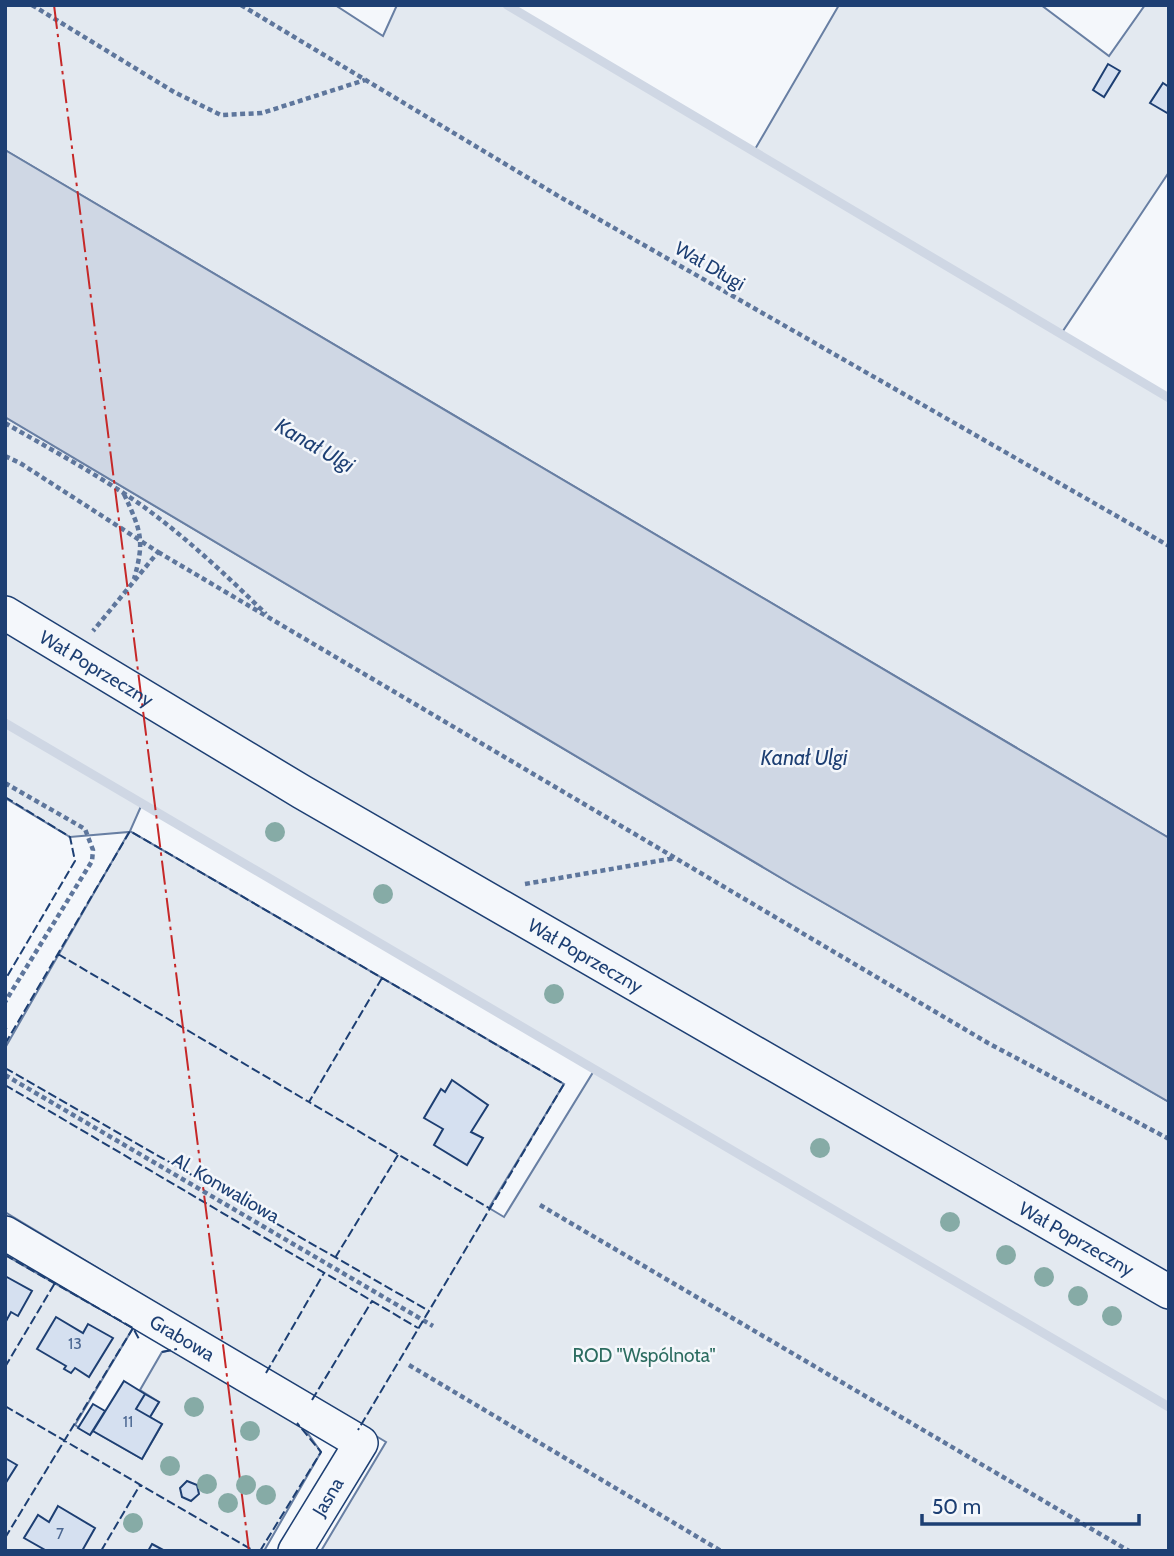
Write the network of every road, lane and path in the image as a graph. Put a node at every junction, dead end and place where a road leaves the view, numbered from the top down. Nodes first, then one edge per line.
1 (32, 5) edge
2 (241, 5) edge
3 (366, 80) junction
4 (5, 424) edge
5 (5, 456) edge
6 (124, 494) junction
7 (141, 541) junction
8 (1169, 546) edge
9 (158, 552) junction
10 (132, 583) junction
11 (5, 613) edge
12 (271, 619) junction
13 (74, 654) junction
14 (5, 783) edge
15 (675, 858) junction
16 (475, 892) junction
17 (5, 1002) edge
18 (5, 1075) edge
19 (1169, 1139) edge
20 (540, 1206) dead end
21 (5, 1233) edge
22 (1169, 1292) edge
23 (433, 1326) dead end
24 (409, 1365) dead end
25 (361, 1443) joint
26 (295, 1551) edge
27 (721, 1551) edge
28 (1129, 1551) edge

1 - 3 path
2 - 3 path, Wał Długi
3 - 8 path, Wał Długi
4 - 6 path
5 - 7 path
6 - 7 path
6 - 12 path
7 - 9 path
7 - 10 path
9 - 10 path
9 - 12 path
10 - 13 path
11 - 13 street, Wał Poprzeczny
12 - 15 path
13 - 16 street, Wał Poprzeczny
14 - 17 path
15 - 16 path
15 - 19 path
16 - 22 street, Wał Poprzeczny
18 - 23 path, Al. Konwaliowa
20 - 28 path
21 - 25 street, Grabowa
24 - 27 path
25 - 26 street, Jasna

